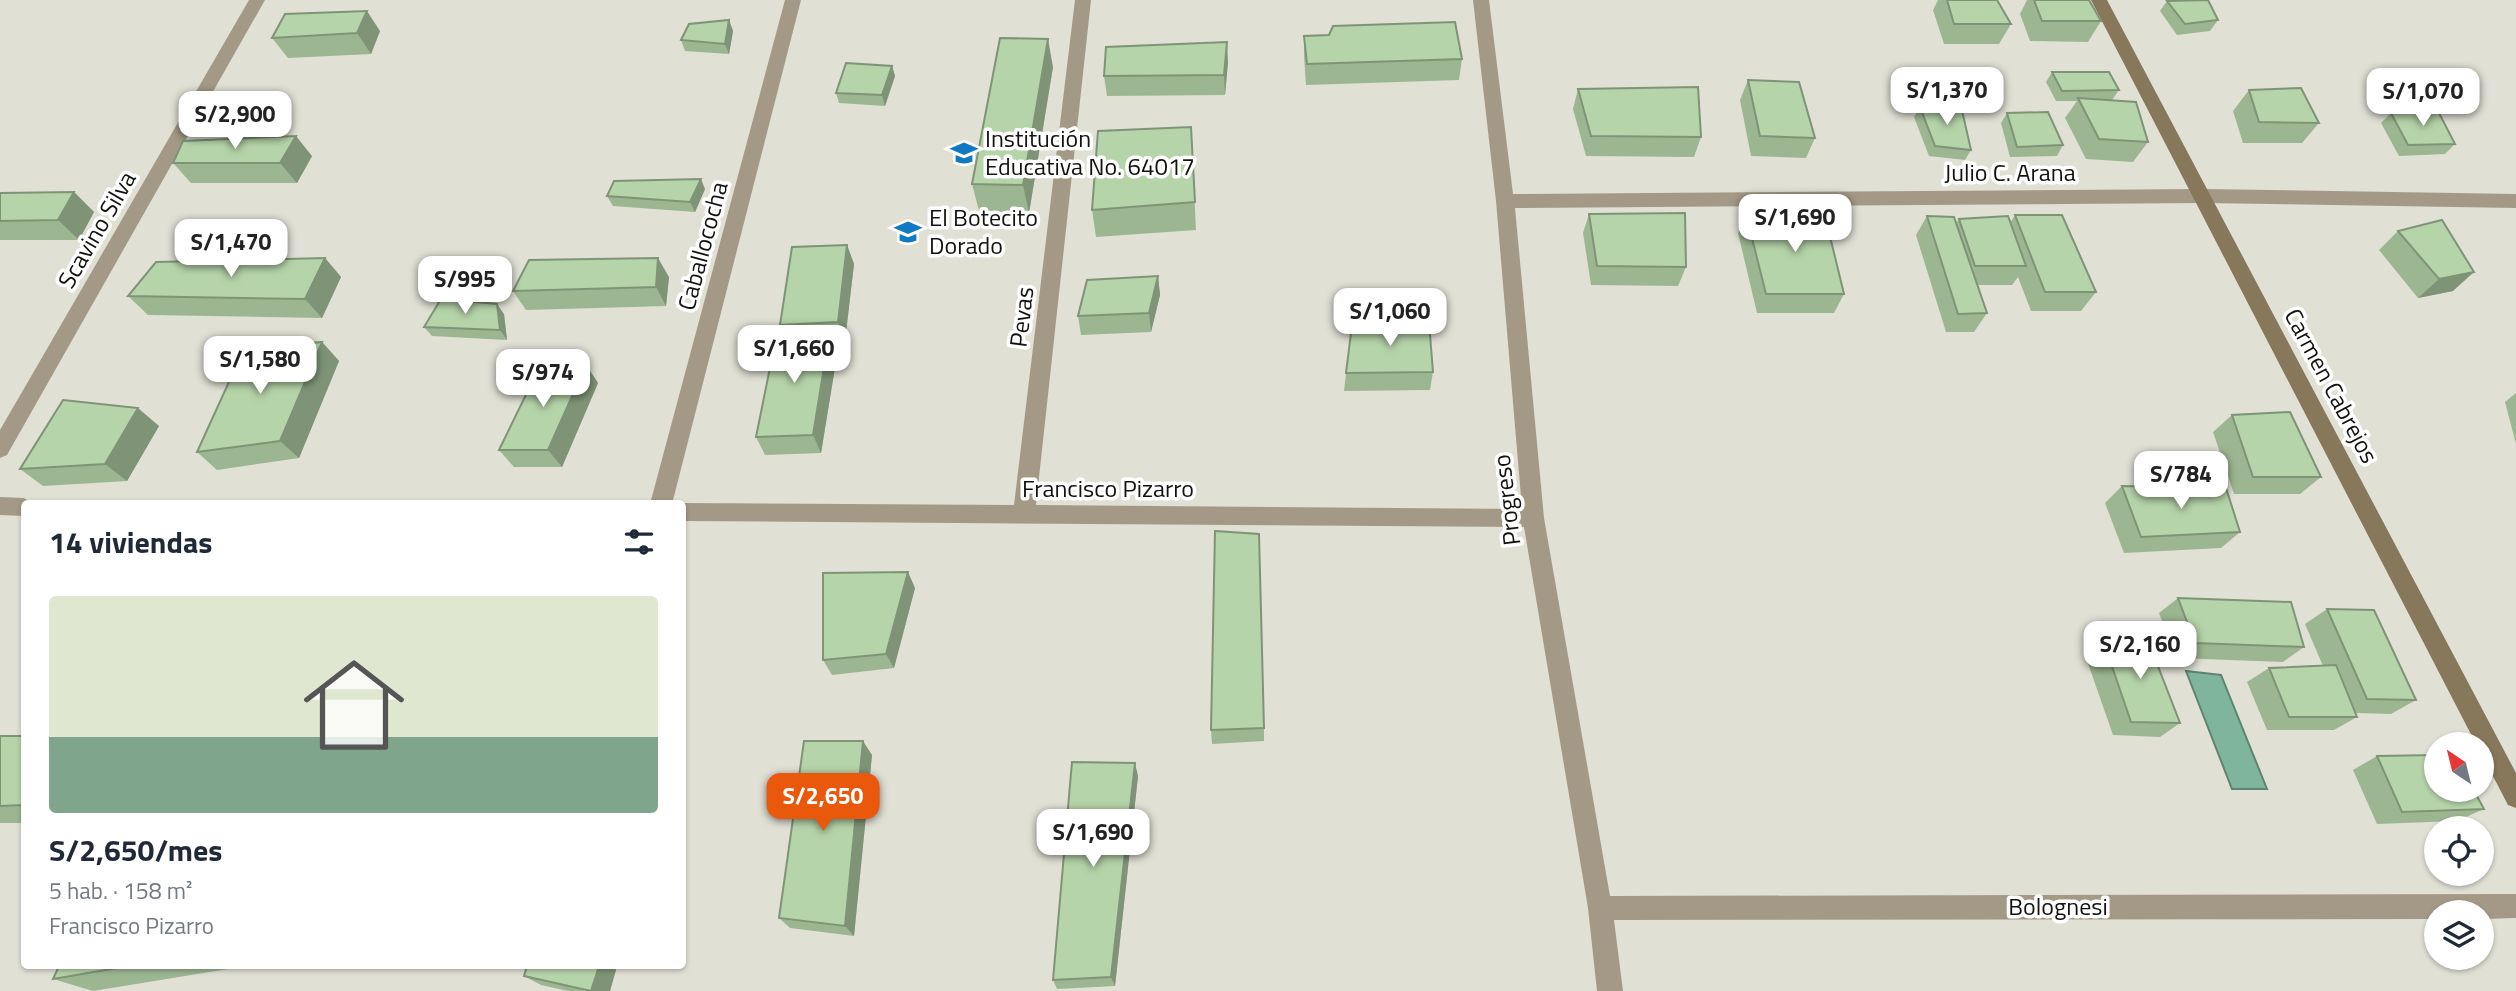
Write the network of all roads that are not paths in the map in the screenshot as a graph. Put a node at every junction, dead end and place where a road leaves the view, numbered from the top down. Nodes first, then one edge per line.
1 (257, 0) edge
2 (793, 0) edge
3 (1083, 0) edge
4 (1481, 0) edge
5 (2099, 0) edge
6 (2202, 196) junction
7 (1505, 201) junction
8 (2516, 201) edge
9 (0, 449) edge
10 (662, 500) edge
11 (0, 506) edge
12 (21, 506) edge
13 (686, 512) edge
14 (1024, 514) junction
15 (1533, 518) junction
16 (2516, 797) edge
17 (2516, 906) edge
18 (1600, 908) junction
19 (1610, 991) edge

1 - 9 street, Scavino Silva
2 - 10 street, Caballococha
3 - 14 street, Pevas
4 - 7 street, Progreso
5 - 6 street, Carmen Cabrejos
6 - 7 street, Julio C. Arana
6 - 8 street, Julio C. Arana
6 - 16 street, Carmen Cabrejos
7 - 15 street, Progreso
11 - 12 street
13 - 14 street, Francisco Pizarro
14 - 15 street, Francisco Pizarro
15 - 18 street, Progreso
17 - 18 street, Bolognesi
18 - 19 street, Progreso

